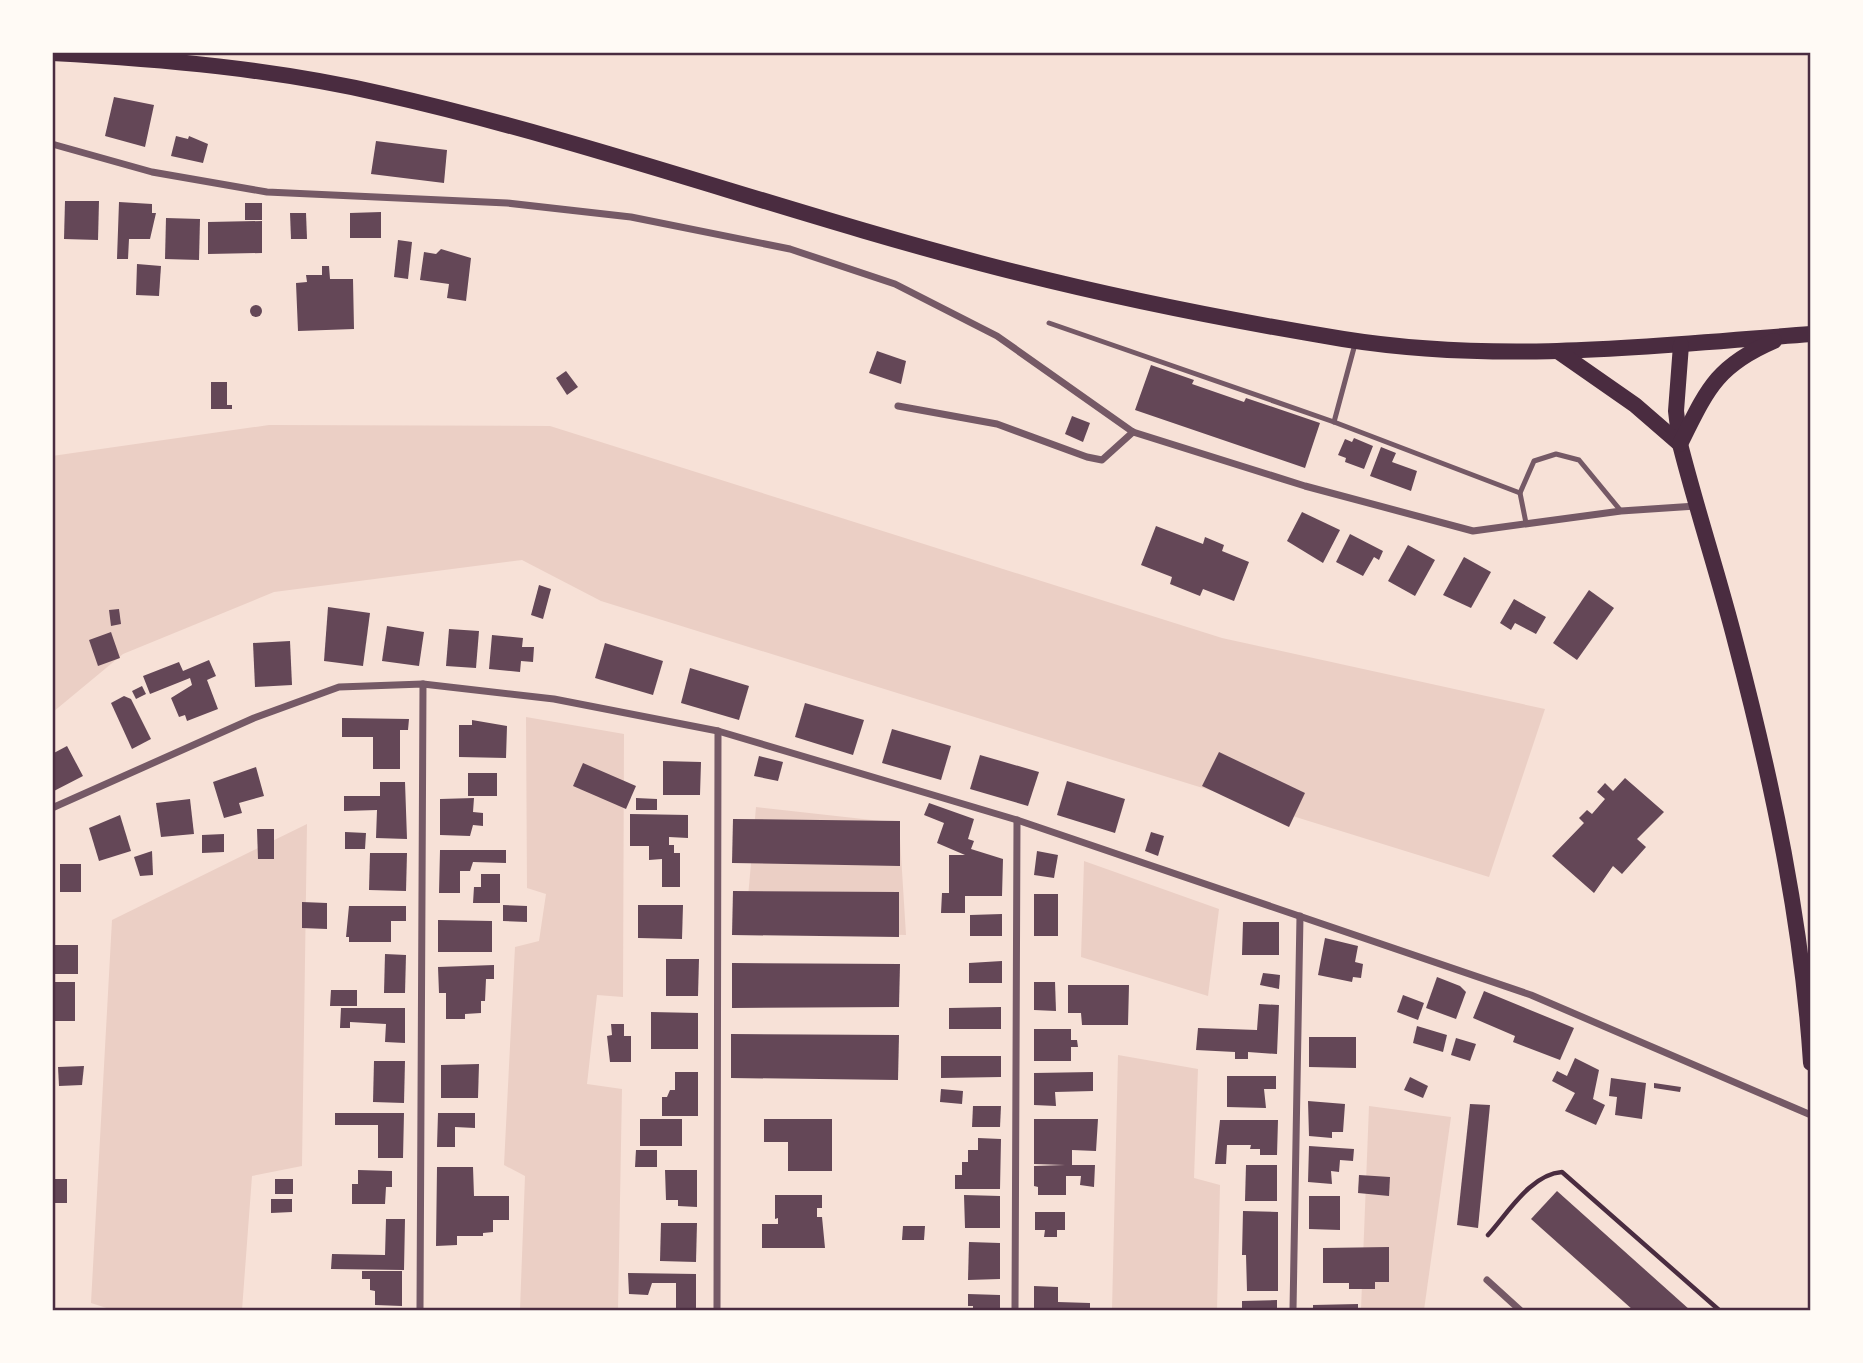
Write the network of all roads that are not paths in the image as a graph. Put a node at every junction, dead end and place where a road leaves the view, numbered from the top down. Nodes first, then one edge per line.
1 (52, 52) edge
2 (52, 144) edge
3 (1049, 323) dead end
4 (1811, 334) edge
5 (1786, 336) junction
6 (1356, 340) junction
7 (1681, 345) junction
8 (1559, 352) junction
9 (898, 406) dead end
10 (1334, 422) junction
11 (1133, 432) junction
12 (1680, 444) junction
13 (1520, 494) junction
14 (1697, 506) junction
15 (1622, 512) junction
16 (1526, 523) junction
17 (423, 684) junction
18 (718, 731) junction
19 (52, 808) edge
20 (1017, 820) junction
21 (1300, 916) junction
22 (1810, 1052) edge
23 (1811, 1063) edge
24 (1811, 1115) edge
25 (1487, 1280) dead end
26 (419, 1311) edge
27 (717, 1311) edge
28 (1015, 1311) edge
29 (1293, 1311) edge
30 (1520, 1311) edge

1 - 6 main road
2 - 11 street
3 - 10 lane
4 - 5 main road
5 - 7 main road
5 - 12 main road
6 - 8 main road
6 - 10 lane
7 - 8 main road
7 - 12 main road
8 - 12 main road
9 - 11 street
10 - 13 lane
11 - 16 street
12 - 14 main road
13 - 15 lane
13 - 16 lane
14 - 15 street
14 - 22 main road
15 - 16 street
17 - 18 street
17 - 19 street
17 - 26 street
18 - 20 street
18 - 27 street
20 - 21 street
20 - 28 street
21 - 24 street
21 - 29 street
22 - 23 main road
25 - 30 street

